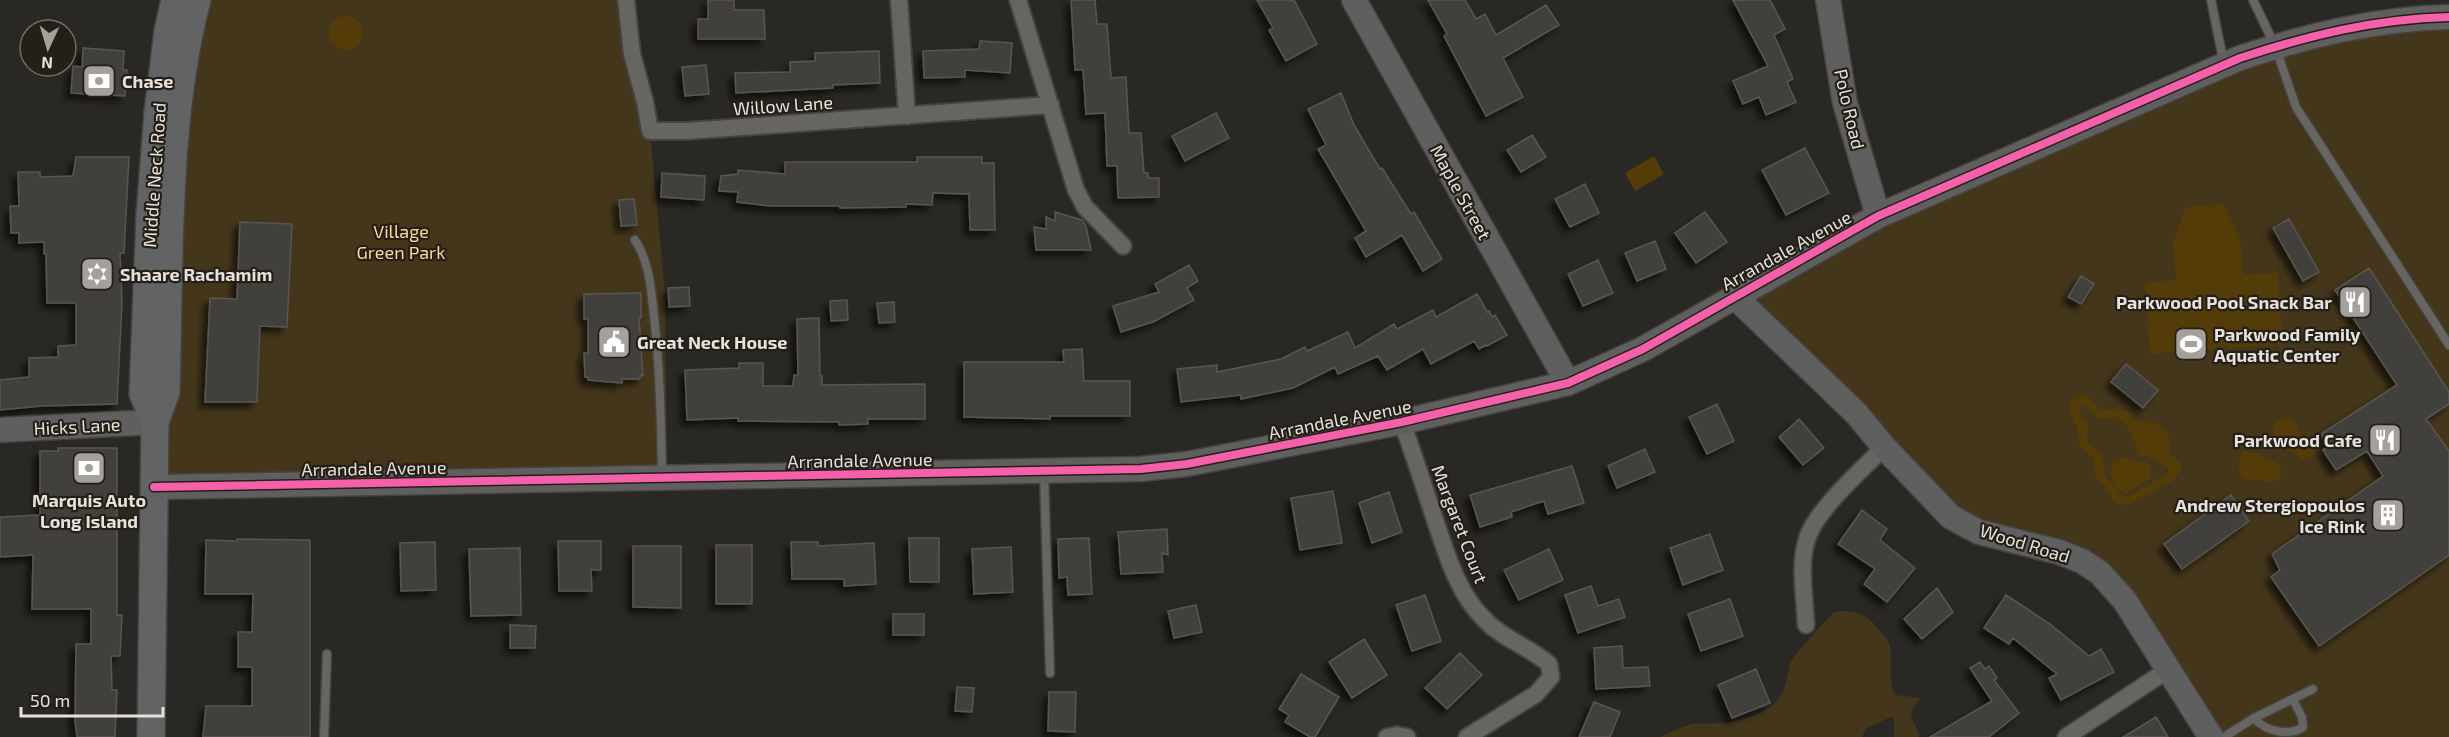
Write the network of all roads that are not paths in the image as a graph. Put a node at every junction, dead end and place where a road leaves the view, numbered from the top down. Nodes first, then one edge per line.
1 (175, 0) edge
2 (197, 0) edge
3 (626, 0) edge
4 (899, 0) edge
5 (1018, 0) edge
6 (1354, 0) edge
7 (1828, 0) edge
8 (2211, 0) edge
9 (2253, 0) edge
10 (2449, 17) edge
11 (2276, 46) junction
12 (2224, 66) junction
13 (1051, 105) junction
14 (907, 116) junction
15 (1878, 216) junction
16 (635, 240) dead end
17 (1123, 246) dead end
18 (1734, 296) junction
19 (2449, 345) edge
20 (1568, 383) junction
21 (155, 422) junction
22 (1402, 422) junction
23 (0, 430) edge
24 (1884, 447) junction
25 (1044, 471) junction
26 (662, 478) junction
27 (154, 487) junction
28 (1806, 625) dead end
29 (327, 654) dead end
30 (2169, 669) junction
31 (1050, 673) dead end
32 (2313, 689) dead end
33 (2293, 700) junction
34 (2254, 718) junction
35 (151, 737) edge
36 (324, 737) edge
37 (1387, 737) edge
38 (1407, 737) edge
39 (1467, 737) edge
40 (2066, 737) edge
41 (2211, 737) edge
42 (2224, 737) edge

1 - 21 main road, Middle Neck Road
2 - 21 main road, Middle Neck Road
3 - 14 street, Willow Lane
4 - 14 street
5 - 13 street
6 - 20 street, Maple Street
7 - 15 street, Polo Road
8 - 12 lane
9 - 11 lane
10 - 11 street, Arrandale Avenue
11 - 12 street, Arrandale Avenue
11 - 19 lane
12 - 15 street, Arrandale Avenue
13 - 14 street, Willow Lane
13 - 17 street
15 - 18 street, Arrandale Avenue
16 - 26 lane
18 - 20 street, Arrandale Avenue
18 - 24 street, Wood Road
20 - 22 street, Arrandale Avenue
21 - 23 street, Hicks Lane
21 - 27 main road, Middle Neck Road
22 - 25 street, Arrandale Avenue
22 - 39 street, Margaret Court
24 - 28 street
24 - 30 street, Wood Road
25 - 26 street, Arrandale Avenue
25 - 31 lane
26 - 27 street, Arrandale Avenue
27 - 35 main road, Middle Neck Road
29 - 36 lane
30 - 40 street
30 - 41 street, Wood Road
32 - 33 lane
33 - 34 lane
33 - 34 lane
34 - 42 lane
37 - 38 street

